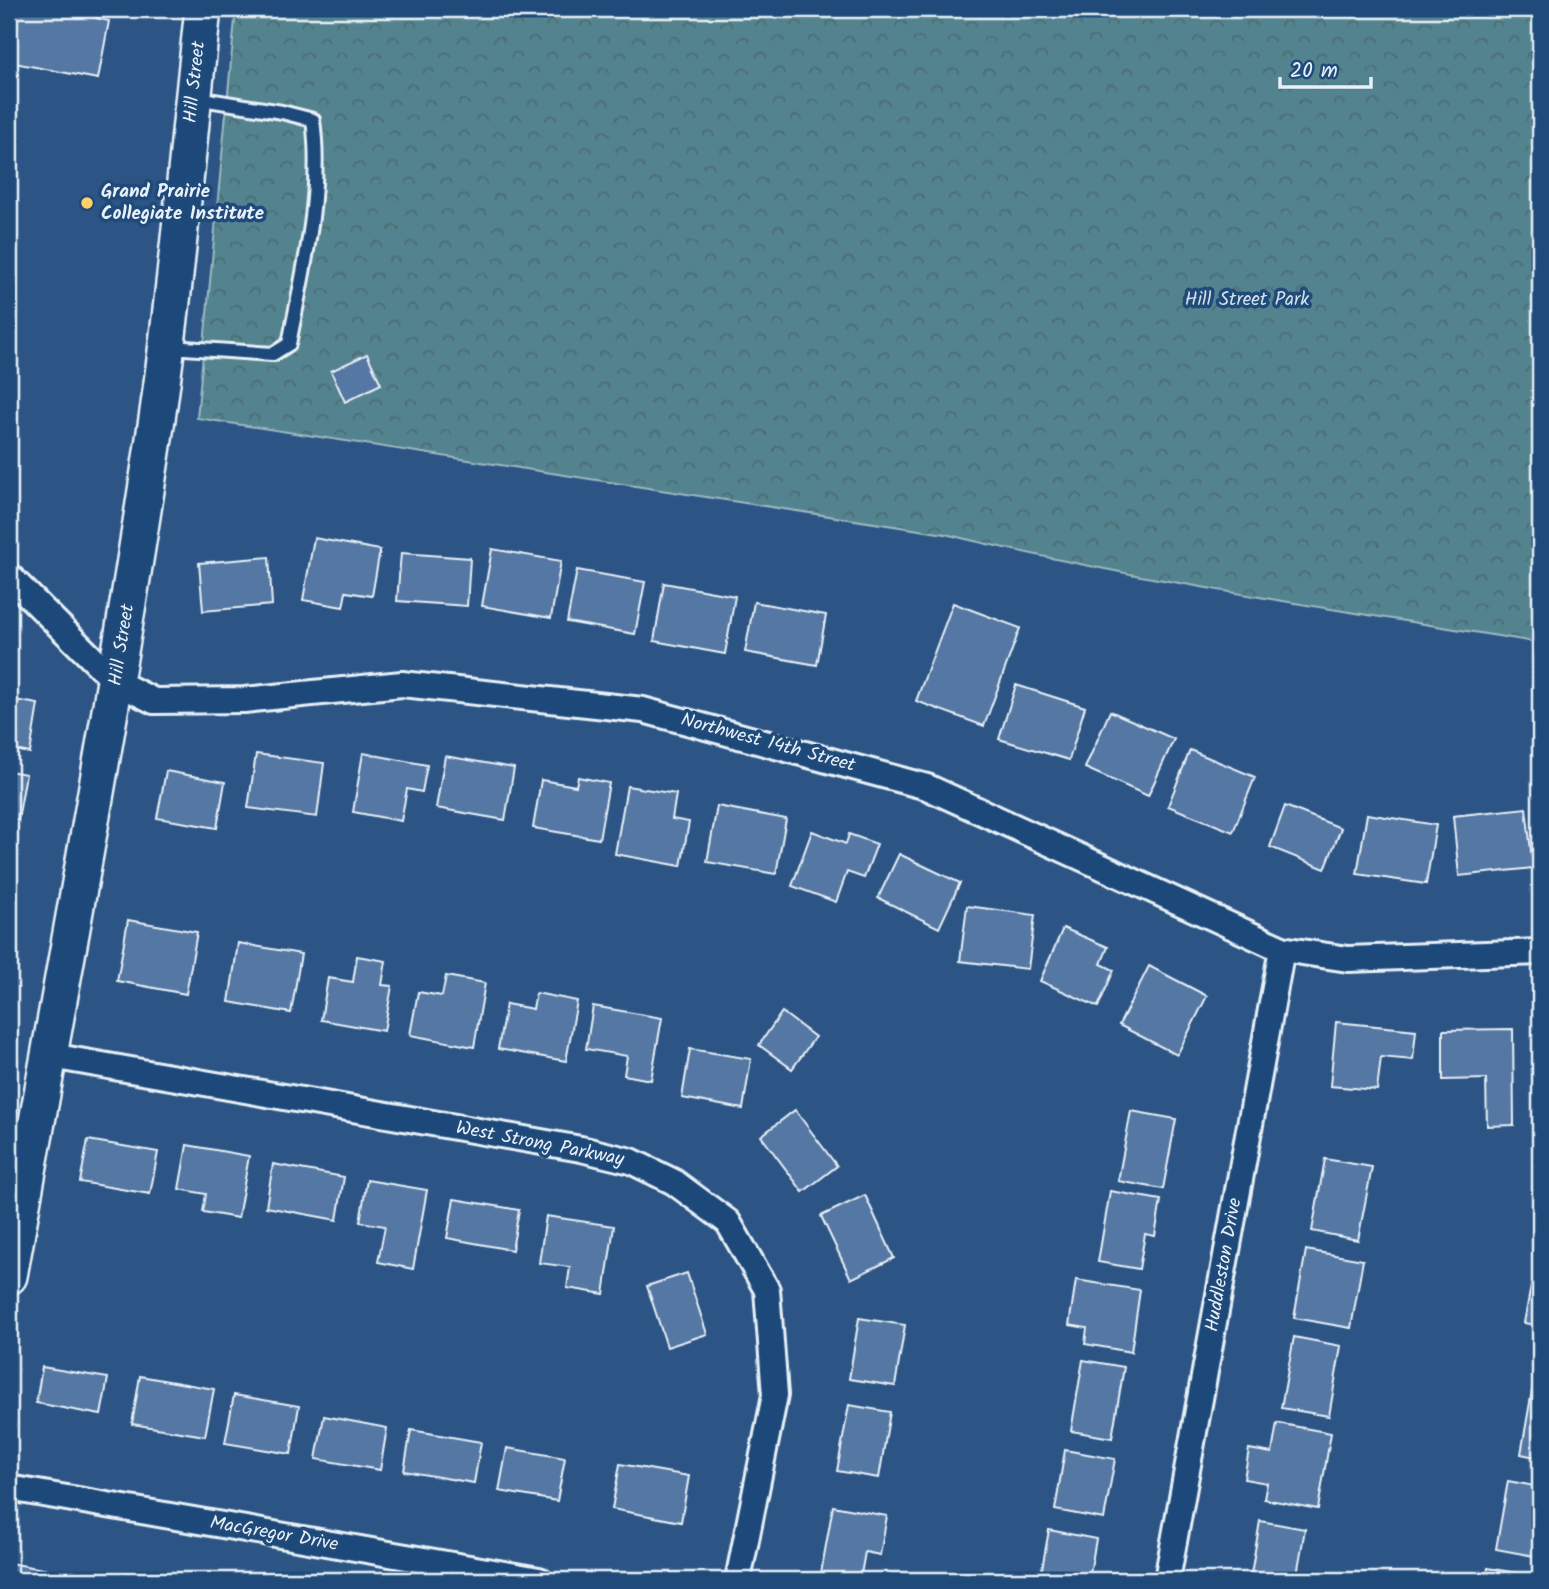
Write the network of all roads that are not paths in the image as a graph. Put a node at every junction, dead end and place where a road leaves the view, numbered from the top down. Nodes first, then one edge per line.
1 (203, 9) edge
2 (193, 98) junction
3 (166, 346) junction
4 (9, 576) edge
5 (116, 682) junction
6 (1282, 949) junction
7 (1540, 952) edge
8 (51, 1056) junction
9 (14, 1220) edge
10 (9, 1276) edge
11 (9, 1488) edge
12 (539, 1580) edge
13 (738, 1580) edge
14 (1167, 1580) edge

1 - 2 street, Hill Street
2 - 3 street, Hill Street
2 - 3 lane
3 - 5 street, Hill Street
4 - 5 street, Northwest 14th Street
5 - 6 street, Northwest 14th Street
5 - 8 street, Hill Street
6 - 7 street, Northwest 14th Street
6 - 14 street, Huddleston Drive
8 - 9 street, Hill Street
8 - 13 street, West Strong Parkway
9 - 10 street, Hill Street
11 - 12 street, MacGregor Drive

